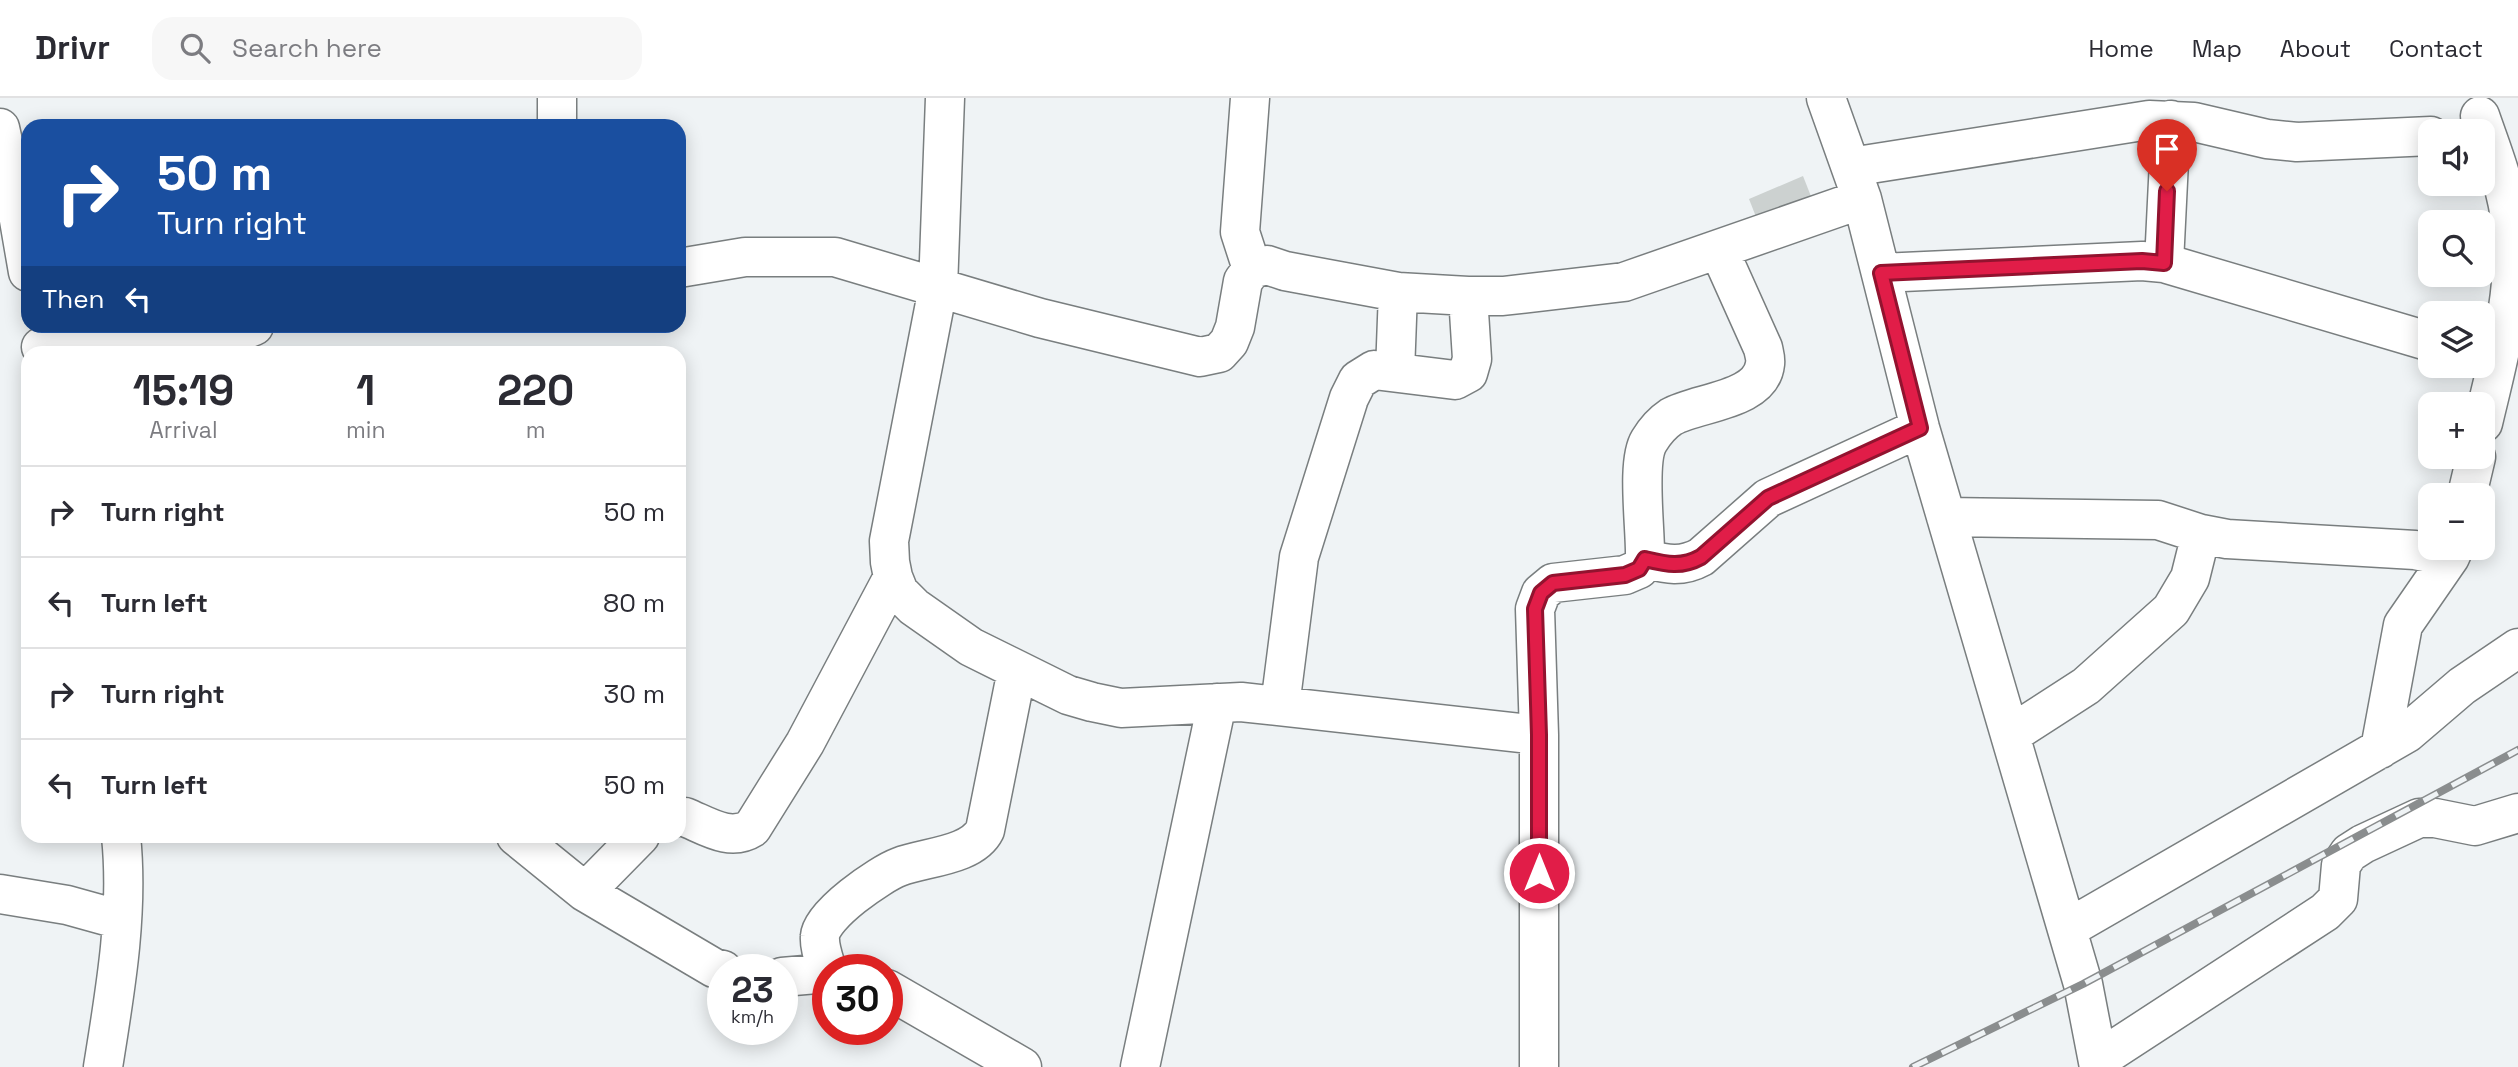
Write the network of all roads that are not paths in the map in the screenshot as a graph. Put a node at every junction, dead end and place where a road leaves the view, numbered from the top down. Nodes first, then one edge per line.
1 (557, 98) edge
2 (945, 98) edge
3 (1250, 98) edge
4 (1826, 98) edge
5 (2474, 115) edge
6 (557, 119) edge
7 (2171, 120) junction
8 (0, 128) edge
9 (2418, 137) edge
10 (1856, 183) junction
11 (21, 232) edge
12 (1719, 250) junction
13 (2164, 263) junction
14 (686, 267) edge
15 (1252, 270) junction
16 (1881, 273) junction
17 (938, 288) junction
18 (1398, 292) junction
19 (1468, 296) junction
20 (236, 333) edge
21 (2418, 338) edge
22 (40, 342) edge
23 (2495, 342) edge
24 (1395, 372) junction
25 (1920, 428) junction
26 (1946, 517) junction
27 (2201, 534) junction
28 (2418, 550) edge
29 (1645, 559) junction
30 (2447, 560) edge
31 (893, 577) junction
32 (2518, 648) edge
33 (1017, 670) junction
34 (1217, 703) junction
35 (1280, 706) junction
36 (1539, 735) junction
37 (2010, 735) junction
38 (2380, 749) junction
39 (2518, 813) edge
40 (686, 817) edge
41 (122, 843) edge
42 (525, 843) edge
43 (633, 843) edge
44 (585, 891) junction
45 (0, 894) edge
46 (121, 920) junction
47 (2067, 929) junction
48 (707, 964) edge
49 (798, 976) edge
50 (903, 998) edge
51 (2098, 1064) edge
52 (103, 1067) edge
53 (1022, 1067) edge
54 (1140, 1067) edge
55 (1539, 1067) edge

1 - 6 street
2 - 17 street
3 - 15 street
4 - 10 street
5 - 23 street
7 - 9 street
7 - 10 street
7 - 13 street
8 - 11 street
10 - 12 street
10 - 16 street
12 - 19 street
12 - 29 street
13 - 16 street
13 - 21 street
14 - 17 street
15 - 17 street
15 - 18 street
16 - 25 street
17 - 31 street
18 - 19 street
18 - 24 street
19 - 24 street
20 - 22 street
24 - 35 street
25 - 26 street
25 - 29 street
26 - 27 street
26 - 37 street
27 - 28 street
27 - 37 street
29 - 36 street
30 - 38 street
31 - 33 street
31 - 40 street
32 - 38 street
33 - 34 street
33 - 49 street
34 - 35 street
34 - 54 street
35 - 36 street
36 - 55 street
37 - 47 street
38 - 47 street
39 - 51 street
41 - 46 street
42 - 44 street
43 - 44 street
44 - 48 street
45 - 46 street
46 - 52 street
47 - 51 street
50 - 53 street

